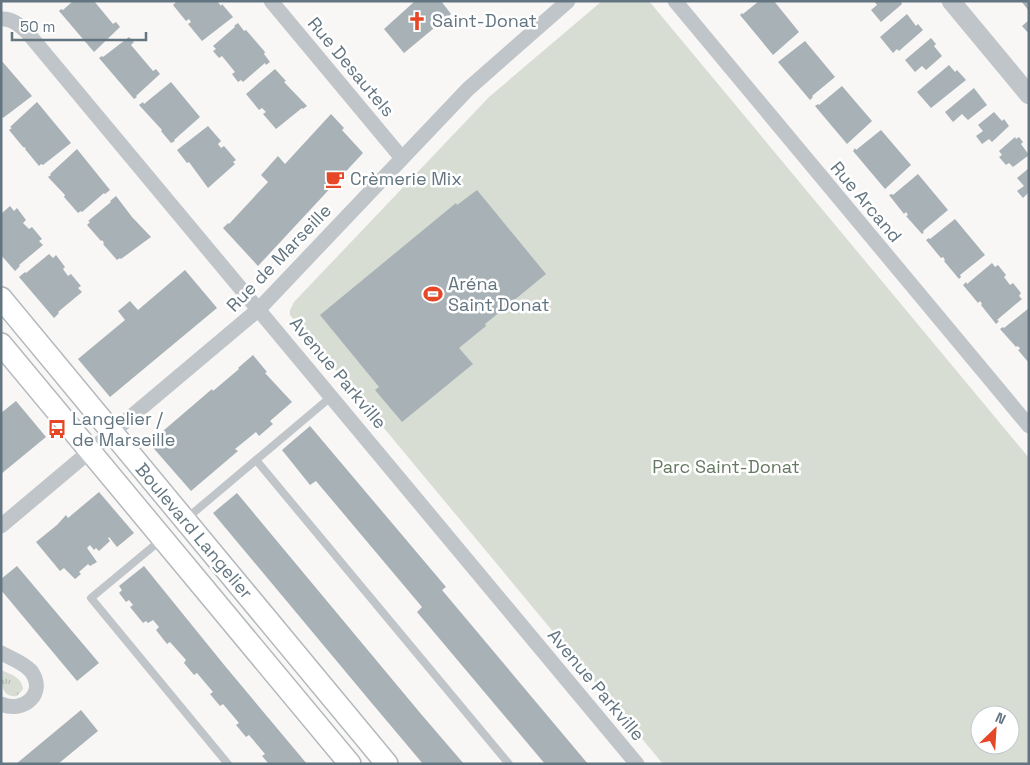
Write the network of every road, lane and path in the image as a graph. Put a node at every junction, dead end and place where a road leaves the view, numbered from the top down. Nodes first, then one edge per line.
1 (271, 1) edge
2 (568, 1) edge
3 (676, 1) edge
4 (950, 1) edge
5 (1, 19) edge
6 (1029, 95) edge
7 (401, 157) junction
8 (1, 298) edge
9 (259, 309) junction
10 (1, 344) edge
11 (332, 396) junction
12 (1029, 426) edge
13 (112, 432) junction
14 (90, 451) junction
15 (256, 460) junction
16 (185, 520) junction
17 (1, 526) edge
18 (162, 538) junction
19 (1, 652) edge
20 (1, 704) edge
21 (228, 764) edge
22 (350, 764) edge
23 (387, 764) edge
24 (509, 764) edge
25 (637, 764) edge

1 - 7 street, Rue Desautels
2 - 7 street, Rue de Marseille
3 - 12 street, Rue Arcand
4 - 6 street
5 - 9 street, Avenue Parkville
7 - 9 street, Rue de Marseille
8 - 13 main road, Boulevard Langelier
9 - 11 street, Avenue Parkville
9 - 13 street, Rue de Marseille
10 - 14 main road, Boulevard Langelier
11 - 15 lane
11 - 25 street, Avenue Parkville
13 - 14 street, Rue de Marseille
13 - 16 main road, Boulevard Langelier
14 - 17 street, Rue de Marseille
14 - 18 main road, Boulevard Langelier
15 - 16 lane
15 - 24 lane
16 - 23 main road, Boulevard Langelier
18 - 21 lane
18 - 22 main road, Boulevard Langelier
19 - 20 street

